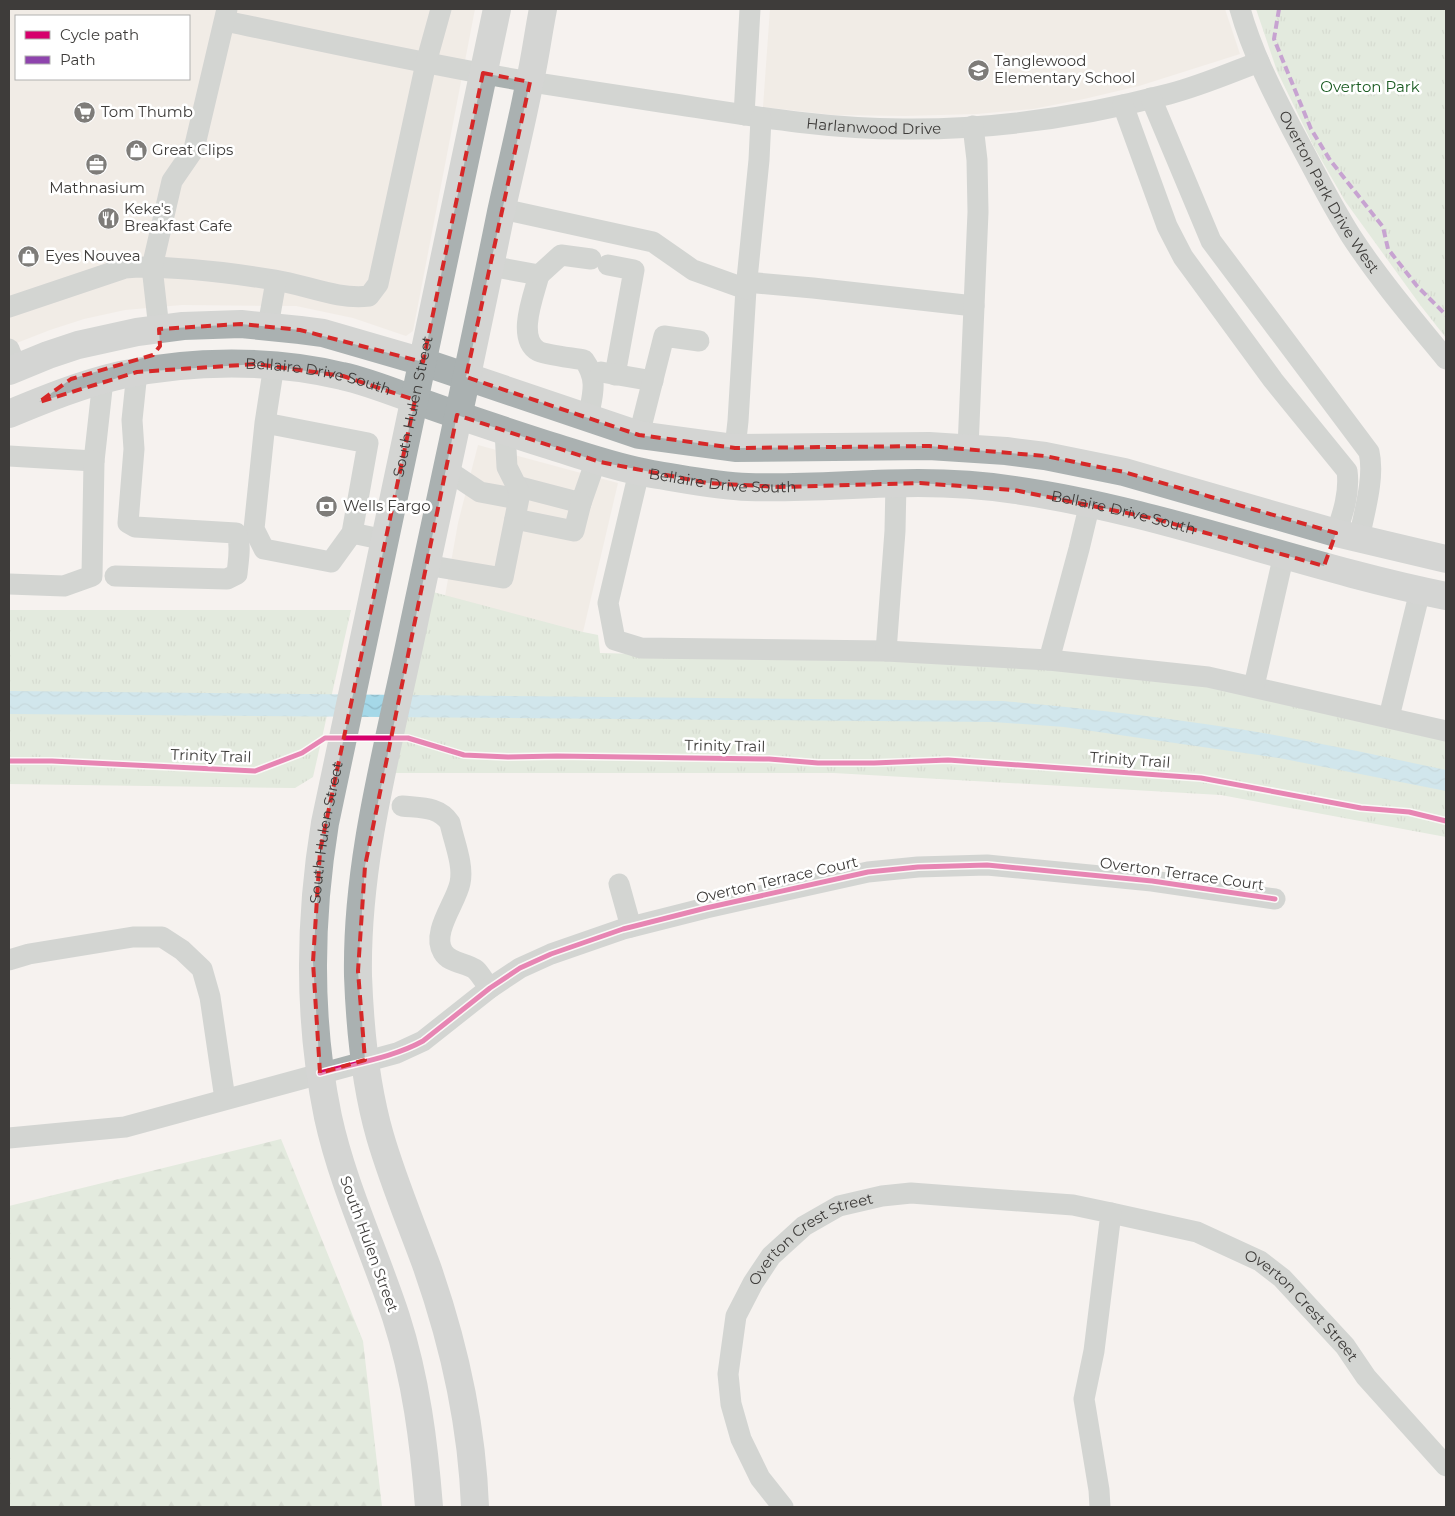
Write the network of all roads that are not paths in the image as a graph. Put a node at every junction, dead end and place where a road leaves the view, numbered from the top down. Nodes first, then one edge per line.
1 (440, 9) edge
2 (497, 9) edge
3 (542, 9) edge
4 (750, 9) edge
5 (1240, 9) edge
6 (226, 15) edge
7 (426, 62) junction
8 (1259, 62) junction
9 (483, 73) junction
10 (530, 82) junction
11 (1150, 98) junction
12 (1123, 105) junction
13 (753, 116) junction
14 (974, 126) junction
15 (502, 209) junction
16 (490, 266) junction
17 (152, 267) junction
18 (538, 275) junction
19 (276, 280) junction
20 (746, 286) junction
21 (974, 306) junction
22 (9, 307) edge
23 (268, 326) junction
24 (159, 329) junction
25 (699, 341) dead end
26 (1446, 359) edge
27 (423, 362) junction
28 (11, 363) edge
29 (274, 365) junction
30 (591, 370) junction
31 (137, 372) junction
32 (615, 375) junction
33 (466, 377) junction
34 (103, 380) junction
35 (653, 381) junction
36 (415, 400) junction
37 (39, 402) junction
38 (9, 414) edge
39 (457, 415) junction
40 (588, 419) junction
41 (265, 424) junction
42 (505, 431) junction
43 (639, 435) junction
44 (724, 447) junction
45 (968, 448) junction
46 (9, 456) edge
47 (596, 460) junction
48 (94, 461) junction
49 (447, 470) junction
50 (639, 472) junction
51 (707, 483) junction
52 (896, 483) junction
53 (966, 484) junction
54 (516, 501) junction
55 (581, 503) junction
56 (1090, 503) junction
57 (352, 533) junction
58 (1347, 536) junction
59 (385, 540) junction
60 (1284, 554) junction
61 (1446, 559) edge
62 (426, 565) junction
63 (1324, 566) junction
64 (116, 576) dead end
65 (9, 584) edge
66 (1433, 594) edge
67 (886, 651) junction
68 (1049, 660) junction
69 (1254, 686) junction
70 (1389, 717) junction
71 (1446, 731) edge
72 (402, 806) dead end
73 (619, 884) dead end
74 (1275, 899) dead end
75 (631, 927) junction
76 (9, 960) edge
77 (490, 988) junction
78 (365, 1060) junction
79 (320, 1073) junction
80 (225, 1099) junction
81 (9, 1138) edge
82 (1111, 1213) junction
83 (1446, 1466) edge
84 (429, 1507) edge
85 (475, 1507) edge
86 (783, 1507) edge
87 (1100, 1507) edge

1 - 7 street
2 - 9 main road, South Hulen Street
3 - 10 main road
4 - 13 street
5 - 8 street, Overton Park Drive West
6 - 7 street, Harlanwood Drive
6 - 17 street
7 - 9 street, Harlanwood Drive
7 - 19 street
8 - 11 street, Harlanwood Drive
8 - 26 street, Overton Park Drive West
9 - 10 street, Harlanwood Drive
9 - 27 main road, South Hulen Street
10 - 13 street, Harlanwood Drive
10 - 15 main road
11 - 12 street, Harlanwood Drive
11 - 58 street
12 - 14 street, Harlanwood Drive
12 - 58 street
13 - 14 street, Harlanwood Drive
13 - 20 street
14 - 21 street
15 - 16 main road
15 - 20 street
16 - 18 street
16 - 33 main road
17 - 19 street
17 - 22 street
17 - 24 street
18 - 30 street
18 - 32 street
19 - 23 street
20 - 21 street
20 - 44 street
21 - 45 street
23 - 24 main road
23 - 27 main road
24 - 28 main road
24 - 37 main road
25 - 35 street
27 - 33 main road
27 - 36 main road, South Hulen Street
29 - 31 main road, Bellaire Drive South
29 - 36 main road, Bellaire Drive South
29 - 41 street
30 - 32 street
30 - 40 street
31 - 34 main road, Bellaire Drive South
31 - 64 street
32 - 35 street
33 - 39 main road
33 - 40 main road
34 - 37 main road, Bellaire Drive South
34 - 48 street
35 - 43 street
36 - 39 main road, Bellaire Drive South
36 - 59 main road, South Hulen Street
37 - 38 main road, Bellaire Drive South
39 - 42 main road, Bellaire Drive South
39 - 49 main road
40 - 43 main road
41 - 57 street
41 - 57 street
42 - 47 main road, Bellaire Drive South
42 - 54 street
43 - 44 main road
44 - 45 main road
44 - 51 main road
45 - 53 main road
45 - 58 main road
46 - 48 street
47 - 50 main road, Bellaire Drive South
47 - 55 street
48 - 65 street
49 - 54 street
49 - 62 main road
50 - 51 main road, Bellaire Drive South
50 - 67 street
51 - 52 main road, Bellaire Drive South
52 - 53 main road, Bellaire Drive South
52 - 67 street
53 - 56 main road, Bellaire Drive South
54 - 55 street
54 - 55 street
54 - 62 street
56 - 60 main road, Bellaire Drive South
56 - 68 street
57 - 59 street
58 - 61 main road
58 - 63 main road
59 - 79 main road, South Hulen Street
60 - 63 main road, Bellaire Drive South
60 - 69 street
62 - 78 main road
63 - 66 main road, Bellaire Drive South
66 - 70 street
67 - 68 street
68 - 69 street
69 - 70 street
70 - 71 street
72 - 77 street
73 - 75 street
74 - 75 street, Overton Terrace Court
75 - 77 street, Overton Terrace Court
76 - 80 street
77 - 78 street, Overton Terrace Court
78 - 79 street, Overton Terrace Court
78 - 85 main road
79 - 80 street, Overton Terrace Court
79 - 84 main road, South Hulen Street
80 - 81 street, Overton Terrace Court
82 - 83 street, Overton Crest Street
82 - 86 street, Overton Crest Street
82 - 87 street

